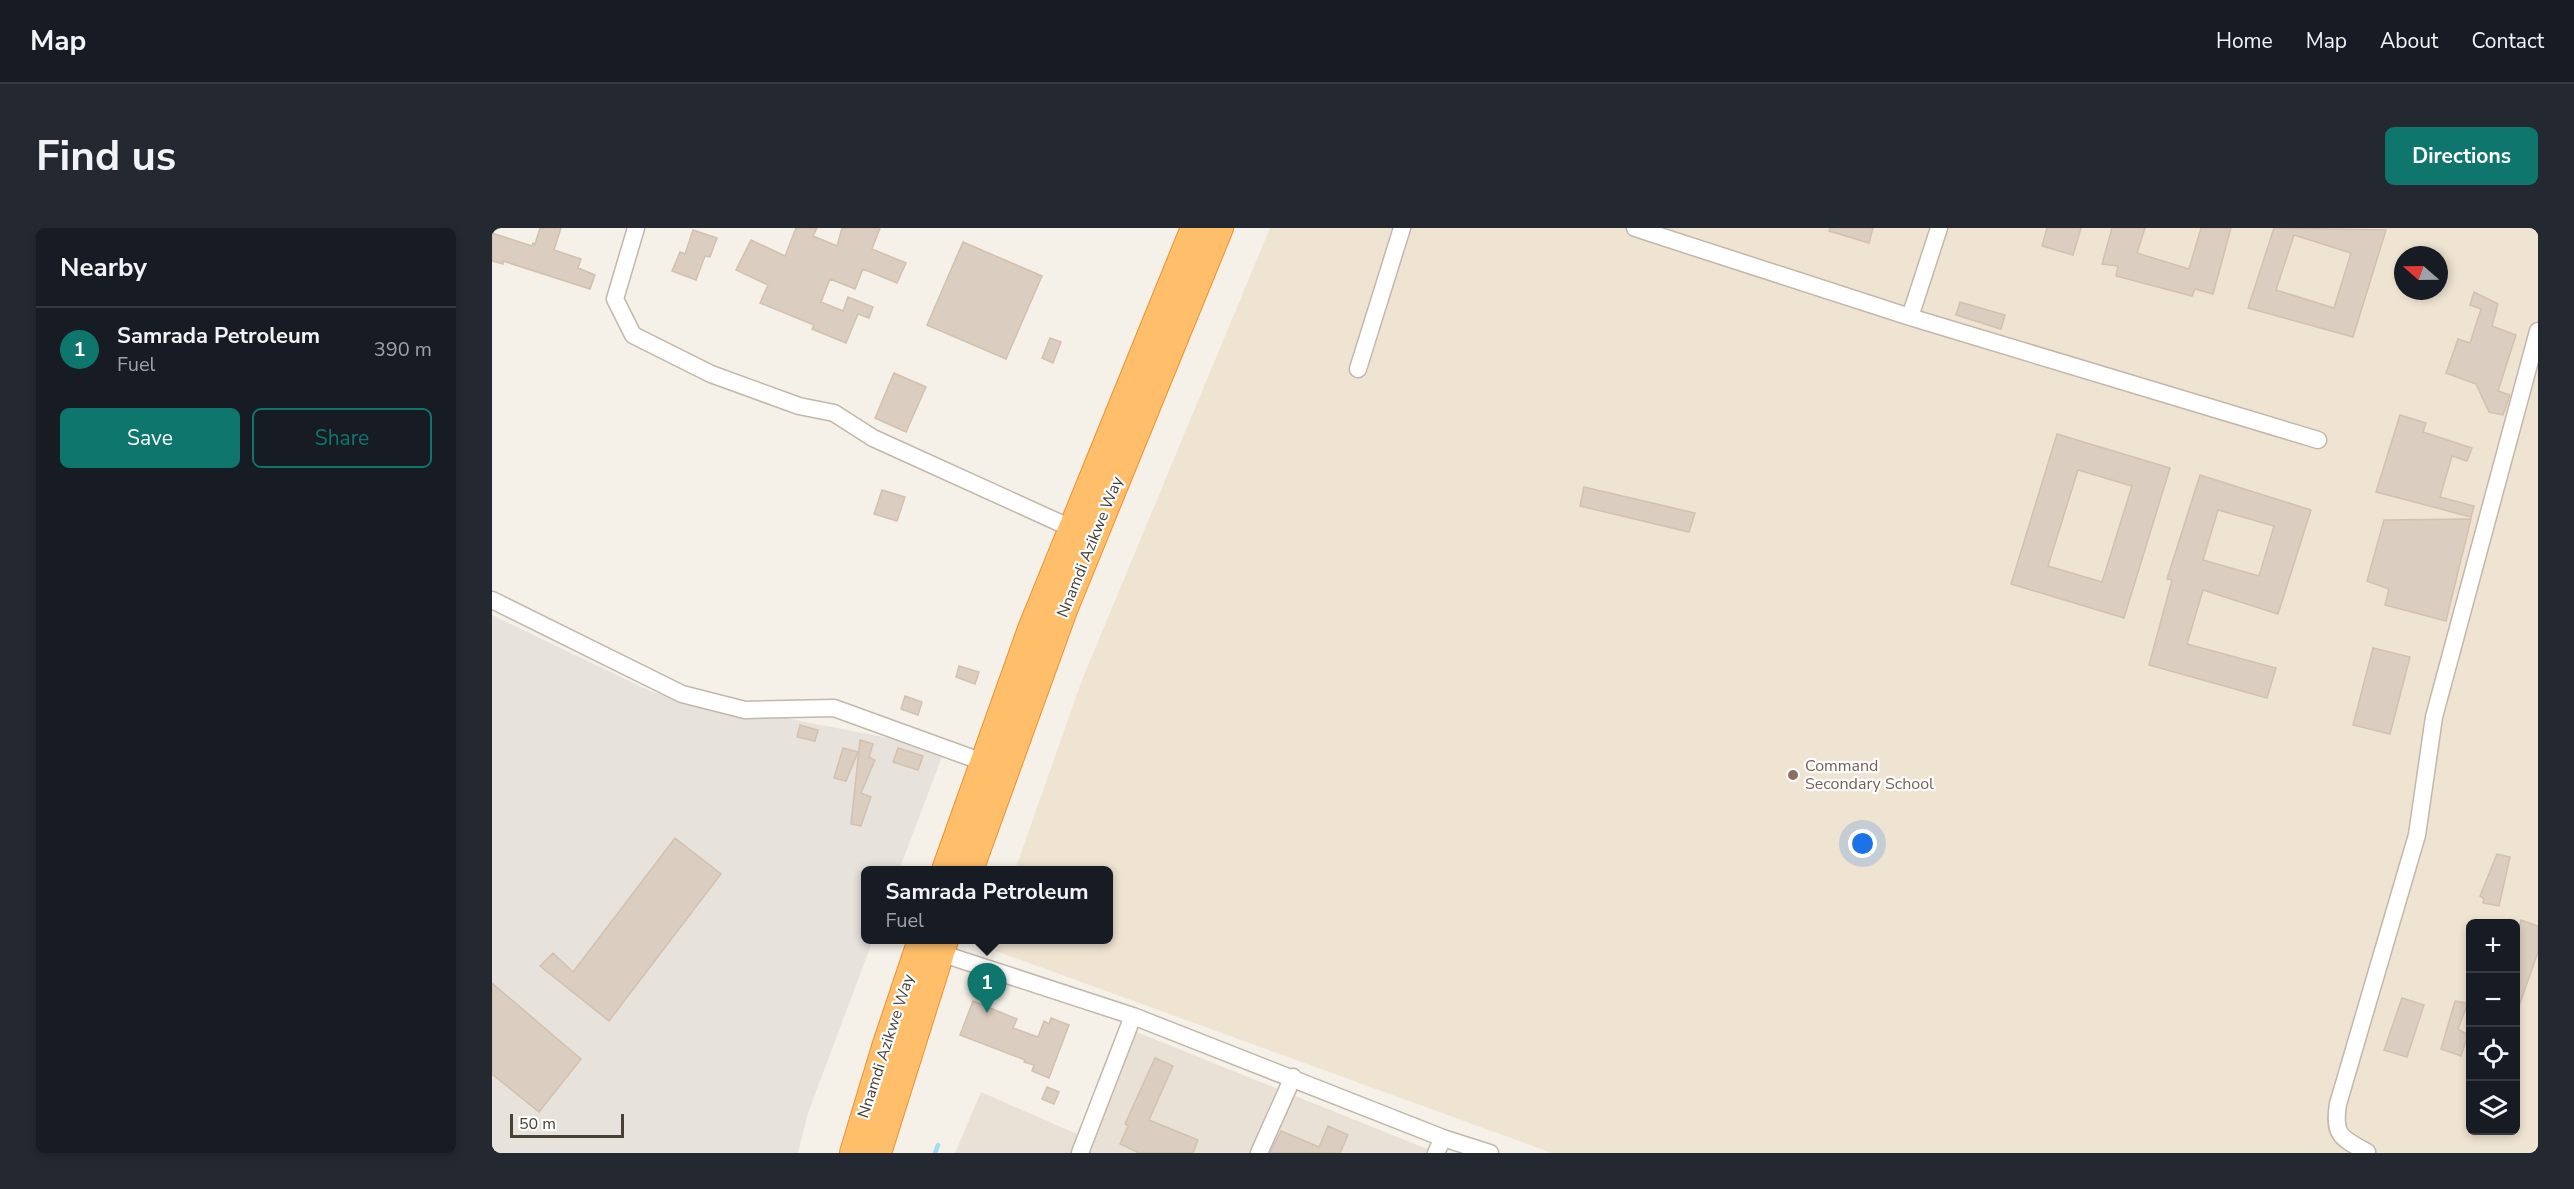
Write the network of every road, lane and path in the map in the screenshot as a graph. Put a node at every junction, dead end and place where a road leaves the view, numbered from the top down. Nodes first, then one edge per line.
1 (636, 228) edge
2 (1178, 228) edge
3 (1194, 228) edge
4 (1220, 228) edge
5 (1402, 228) edge
6 (1635, 228) edge
7 (1939, 228) edge
8 (1168, 292) junction
9 (1910, 317) junction
10 (2538, 331) edge
11 (1358, 369) dead end
12 (2318, 440) dead end
13 (1071, 528) junction
14 (492, 600) edge
15 (983, 762) junction
16 (946, 866) edge
17 (971, 866) edge
18 (935, 944) edge
19 (1133, 1016) junction
20 (1293, 1077) junction
21 (1440, 1145) edge
22 (2367, 1152) edge
23 (853, 1153) edge
24 (878, 1153) edge
25 (1080, 1153) edge
26 (1259, 1153) edge
27 (1490, 1153) edge

1 - 13 street
2 - 8 highway
3 - 8 highway, Nnamdi Azikwe Way
4 - 17 highway, Nnamdi Azikwe Way
5 - 11 street
6 - 9 street
7 - 9 street
8 - 13 highway, Nnamdi Azikwe Way
9 - 12 street
10 - 22 street
13 - 15 highway, Nnamdi Azikwe Way
14 - 15 street
15 - 16 highway, Nnamdi Azikwe Way
18 - 19 street
18 - 23 highway, Nnamdi Azikwe Way
18 - 24 highway, Nnamdi Azikwe Way
19 - 20 street
19 - 25 street
20 - 21 street
20 - 26 street
21 - 27 street

